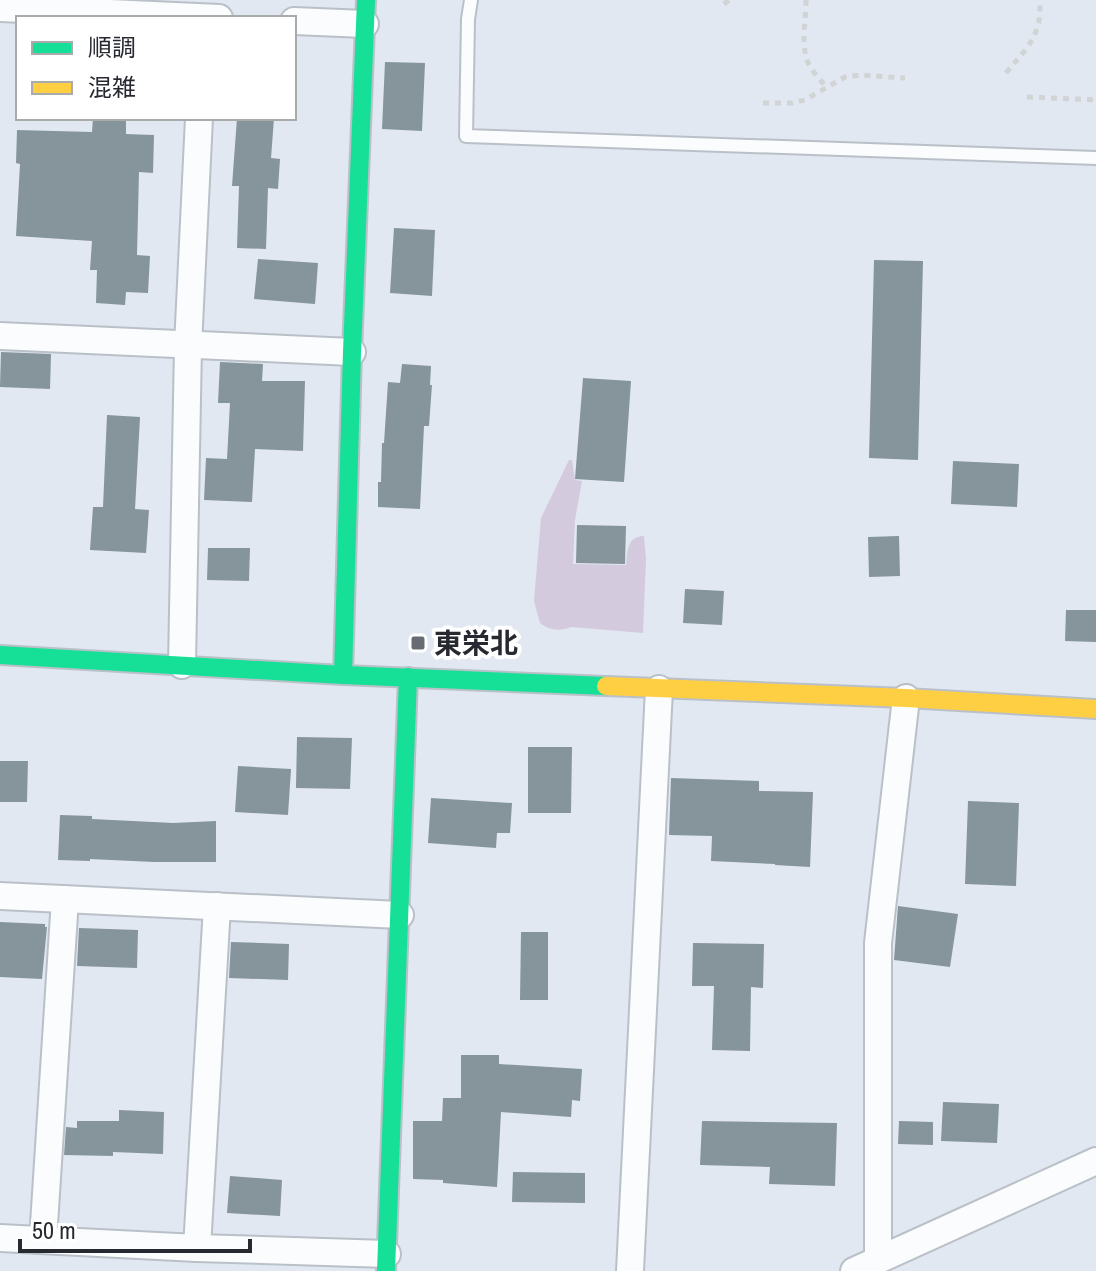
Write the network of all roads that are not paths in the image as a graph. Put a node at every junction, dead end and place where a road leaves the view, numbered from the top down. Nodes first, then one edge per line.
1 (471, 0) edge
2 (0, 8) edge
3 (365, 12) edge
4 (163, 16) edge
5 (296, 21) edge
6 (199, 120) edge
7 (1096, 158) edge
8 (0, 336) edge
9 (188, 346) junction
10 (352, 352) junction
11 (0, 655) edge
12 (182, 665) junction
13 (343, 675) junction
14 (408, 677) junction
15 (659, 689) junction
16 (906, 698) junction
17 (1096, 709) edge
18 (0, 896) edge
19 (65, 899) junction
20 (217, 906) junction
21 (400, 915) junction
22 (1096, 1161) edge
23 (0, 1238) edge
24 (43, 1240) junction
25 (197, 1248) junction
26 (878, 1260) junction
27 (386, 1263) edge
28 (630, 1271) edge
29 (854, 1271) edge

1 - 7 lane
2 - 4 street
3 - 5 street
3 - 10 street
6 - 9 street
8 - 9 street
9 - 10 street
9 - 12 street
10 - 13 street
11 - 12 street
12 - 13 street
13 - 14 street
14 - 15 street
14 - 21 street
15 - 16 street
15 - 28 street
16 - 17 street
16 - 26 street
18 - 19 street
19 - 20 street
19 - 24 street
20 - 21 street
20 - 25 street
21 - 27 street
22 - 26 street
23 - 24 street
24 - 25 street
25 - 27 street
26 - 29 street

